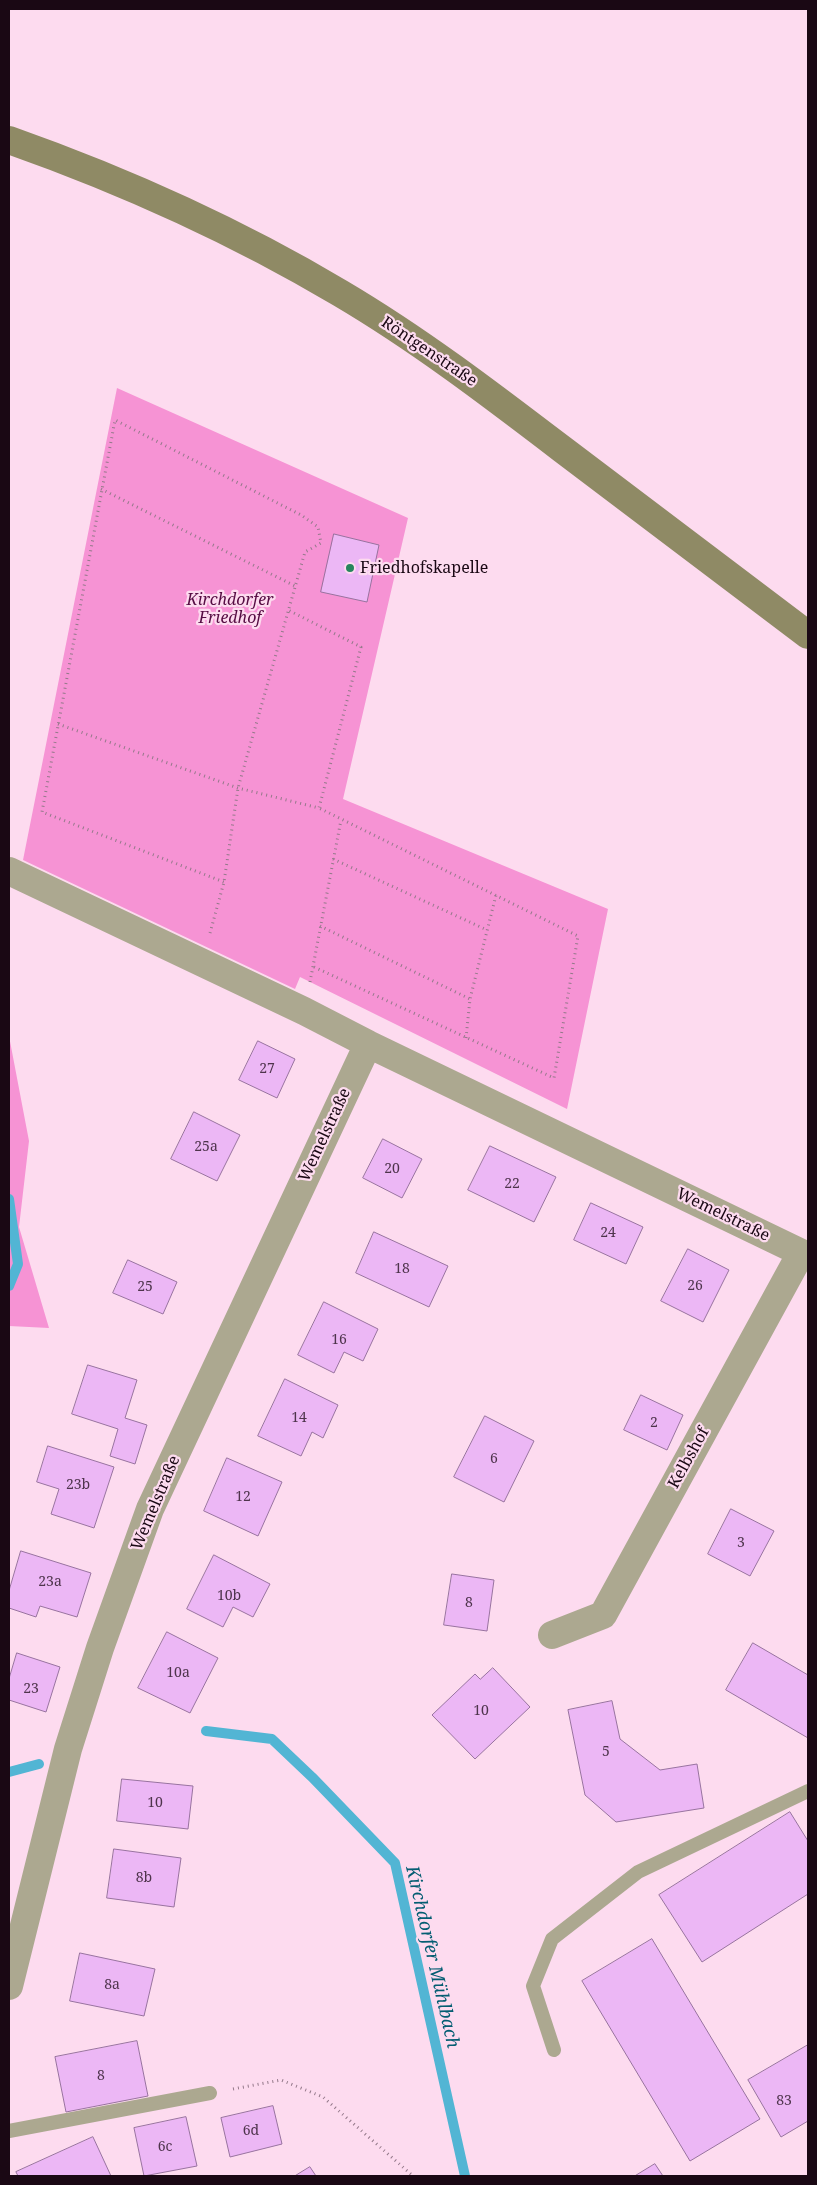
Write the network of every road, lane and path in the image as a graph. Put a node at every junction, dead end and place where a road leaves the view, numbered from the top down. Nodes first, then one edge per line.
1 (9, 140) edge
2 (101, 489) junction
3 (295, 586) junction
4 (288, 610) junction
5 (808, 635) edge
6 (58, 724) junction
7 (238, 788) junction
8 (320, 808) junction
9 (341, 820) junction
10 (333, 859) junction
11 (9, 871) edge
12 (224, 882) junction
13 (496, 895) junction
14 (320, 926) junction
15 (487, 930) junction
16 (201, 962) junction
17 (314, 967) junction
18 (470, 999) junction
19 (304, 1011) junction
20 (466, 1038) junction
21 (368, 1044) junction
22 (804, 1255) edge
23 (552, 1635) dead end
24 (808, 1791) edge
25 (9, 1986) edge
26 (554, 2050) dead end
27 (210, 2094) joint
28 (9, 2131) edge
29 (413, 2176) edge

1 - 5 main road, Röntgenstraße
2 - 3 path
2 - 3 path
2 - 6 path
3 - 4 path
4 - 7 path
4 - 8 path
6 - 7 path
6 - 12 path
7 - 8 path
7 - 12 path
8 - 9 path
9 - 10 path
9 - 13 path
10 - 14 path
10 - 15 path
11 - 16 street, Wemelstraße
12 - 16 path
13 - 15 path
13 - 20 path
14 - 17 path
14 - 18 path
15 - 18 path
16 - 19 street, Wemelstraße
17 - 19 path
17 - 20 path
18 - 20 path
19 - 21 street, Wemelstraße
21 - 22 street, Wemelstraße
21 - 25 street, Wemelstraße
22 - 23 street, Kelbshof
24 - 26 lane
27 - 28 lane
27 - 29 path

